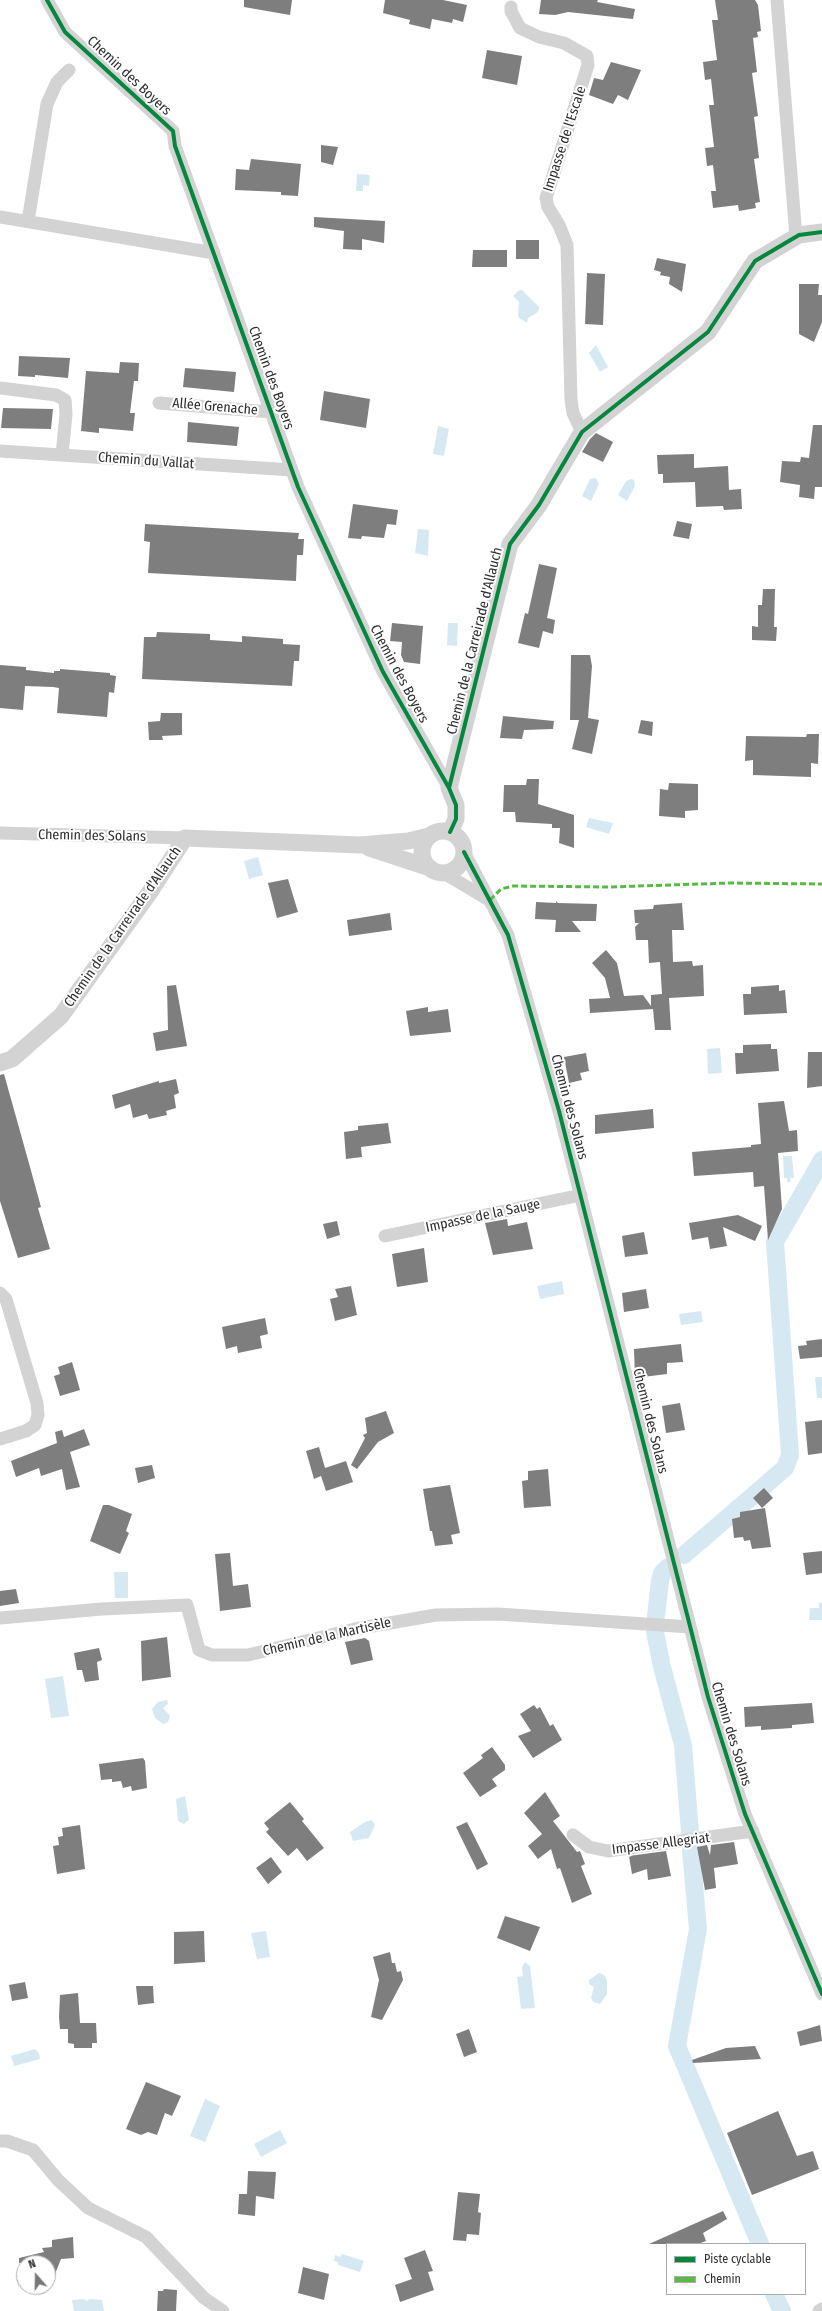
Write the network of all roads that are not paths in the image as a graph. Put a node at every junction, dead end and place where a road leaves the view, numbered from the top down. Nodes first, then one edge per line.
1 (47, 0) edge
2 (777, 0) edge
3 (511, 6) dead end
4 (69, 70) dead end
5 (0, 217) edge
6 (28, 221) junction
7 (822, 232) edge
8 (796, 237) junction
9 (214, 253) junction
10 (0, 388) edge
11 (159, 402) dead end
12 (271, 412) junction
13 (582, 432) junction
14 (0, 451) edge
15 (62, 455) junction
16 (292, 470) junction
17 (450, 788) junction
18 (450, 832) junction
19 (0, 833) edge
20 (429, 836) junction
21 (185, 838) junction
22 (360, 845) junction
23 (464, 852) junction
24 (436, 870) junction
25 (490, 900) junction
26 (0, 1064) edge
27 (581, 1195) junction
28 (386, 1236) dead end
29 (0, 1293) edge
30 (0, 1439) edge
31 (0, 1618) edge
32 (690, 1626) junction
33 (753, 1831) junction
34 (573, 1835) dead end
35 (822, 1994) edge
36 (0, 2141) edge
37 (822, 2309) edge
38 (223, 2311) edge
39 (819, 2311) edge

1 - 9 street, Chemin des Boyers
2 - 8 street
3 - 13 street, Impasse de l'Escale
4 - 6 street
5 - 6 street
6 - 9 street
7 - 8 street, Chemin de la Carreirade d'Allauch
8 - 13 street, Chemin de la Carreirade d'Allauch
9 - 12 street, Chemin des Boyers
10 - 15 street
11 - 12 street, Allée Grenache
12 - 16 street, Chemin des Boyers
13 - 17 street, Chemin de la Carreirade d'Allauch
14 - 15 street, Chemin du Vallat
15 - 16 street, Chemin du Vallat
16 - 17 street, Chemin des Boyers
17 - 18 street
18 - 20 street
18 - 23 street
19 - 21 street, Chemin des Solans
20 - 22 street, Chemin de la Carreirade d'Allauch
20 - 24 street
21 - 22 street, Chemin de la Carreirade d'Allauch
21 - 26 street, Chemin de la Carreirade d'Allauch
22 - 24 street, Chemin de la Carreirade d'Allauch
23 - 24 street
23 - 25 street, Chemin des Solans
24 - 25 street
25 - 27 street, Chemin des Solans
27 - 28 street, Impasse de la Sauge
27 - 32 street, Chemin des Solans
29 - 30 street
31 - 32 street, Chemin de la Martisèle
32 - 33 street, Chemin des Solans
33 - 34 street, Impasse Allegriat
33 - 35 street, Chemin des Solans
36 - 38 street
37 - 39 street

